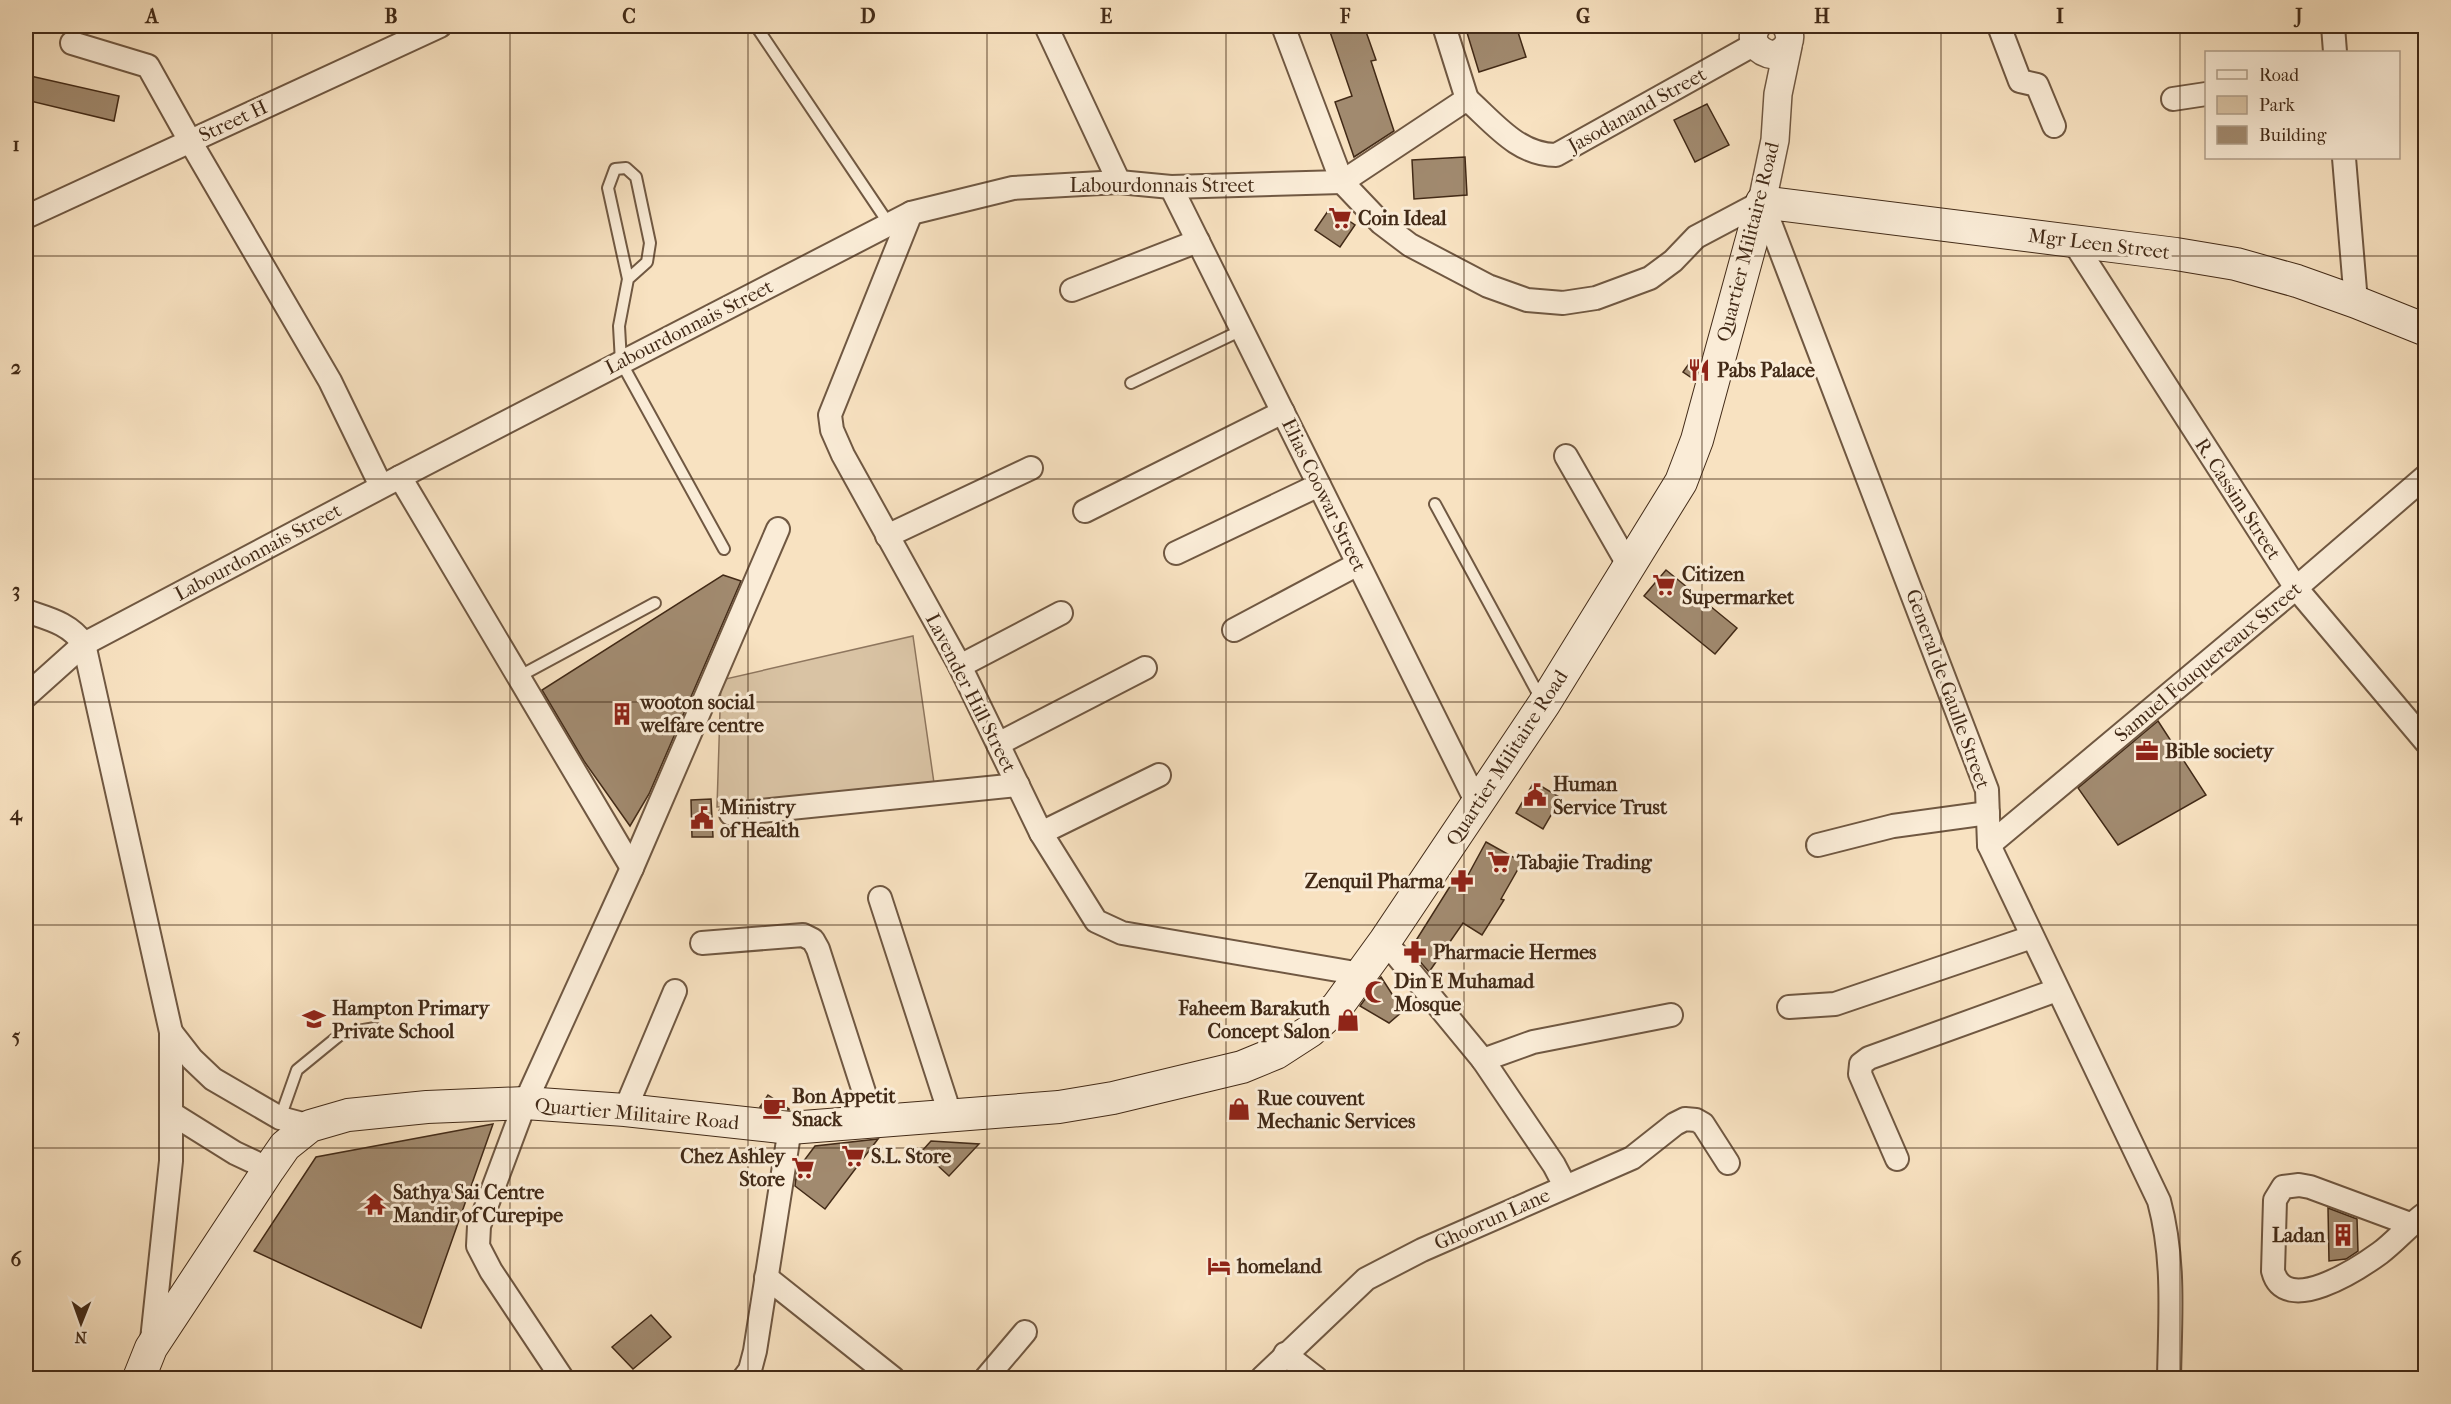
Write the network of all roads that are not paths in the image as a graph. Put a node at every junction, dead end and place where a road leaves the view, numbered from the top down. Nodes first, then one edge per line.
1 (440, 26) edge
2 (756, 26) edge
3 (1046, 26) edge
4 (1283, 26) edge
5 (1444, 26) edge
6 (1999, 26) edge
7 (2333, 26) edge
8 (1789, 32) edge
9 (1755, 35) edge
10 (72, 43) dead end
11 (2335, 51) edge
12 (1778, 94) junction
13 (2205, 94) edge
14 (1467, 99) junction
15 (2173, 99) dead end
16 (2054, 126) dead end
17 (190, 141) junction
18 (2344, 159) edge
19 (1119, 182) junction
20 (1342, 182) junction
21 (1171, 187) junction
22 (1762, 202) junction
23 (911, 213) junction
24 (26, 217) edge
25 (889, 224) junction
26 (1198, 241) junction
27 (2073, 241) junction
28 (628, 279) junction
29 (1072, 290) dead end
30 (2356, 302) junction
31 (1242, 330) junction
32 (2426, 330) edge
33 (621, 362) junction
34 (1131, 383) dead end
35 (1283, 412) junction
36 (1566, 456) dead end
37 (1031, 468) dead end
38 (2426, 476) edge
39 (391, 482) junction
40 (1319, 485) junction
41 (1435, 504) dead end
42 (1085, 511) dead end
43 (778, 529) dead end
44 (887, 536) junction
45 (724, 549) dead end
46 (1176, 553) dead end
47 (1358, 564) junction
48 (1629, 566) junction
49 (2296, 588) junction
50 (655, 603) dead end
51 (26, 611) edge
52 (1061, 613) dead end
53 (1234, 630) dead end
54 (84, 644) junction
55 (960, 666) junction
56 (1145, 668) dead end
57 (518, 678) junction
58 (26, 696) edge
59 (1544, 704) junction
60 (2426, 742) edge
61 (998, 744) junction
62 (1159, 775) dead end
63 (1018, 785) junction
64 (1477, 803) junction
65 (731, 813) dead end
66 (1988, 813) junction
67 (1041, 833) junction
68 (1818, 845) dead end
69 (1989, 845) junction
70 (632, 868) junction
71 (880, 897) dead end
72 (2032, 937) junction
73 (1384, 941) junction
74 (702, 943) dead end
75 (1361, 974) junction
76 (2057, 990) junction
77 (675, 991) dead end
78 (1788, 1007) dead end
79 (1671, 1015) dead end
80 (375, 1028) dead end
81 (171, 1032) junction
82 (1483, 1060) junction
83 (525, 1103) junction
84 (625, 1110) junction
85 (171, 1113) junction
86 (951, 1117) junction
87 (280, 1118) junction
88 (874, 1123) junction
89 (310, 1126) junction
90 (790, 1128) junction
91 (1897, 1159) dead end
92 (1728, 1163) dead end
93 (269, 1169) junction
94 (1565, 1186) junction
95 (2418, 1218) edge
96 (766, 1277) junction
97 (1025, 1332) dead end
98 (151, 1348) junction
99 (1285, 1354) junction
100 (139, 1378) edge
101 (562, 1378) edge
102 (744, 1378) edge
103 (893, 1378) edge
104 (986, 1378) edge
105 (1262, 1378) edge
106 (1316, 1378) edge
107 (2169, 1378) edge

1 - 17 street, Street H
2 - 25 lane
3 - 19 street
4 - 20 street
5 - 14 street
6 - 16 street
7 - 11 street
8 - 9 street
8 - 12 street, Quartier Militaire Road
9 - 12 street, Quartier Militaire Road
9 - 14 street, Jasodanand Street
10 - 17 street
12 - 22 street, Quartier Militaire Road
13 - 15 street
14 - 20 street
17 - 24 street, Street H
17 - 39 street
18 - 30 street
19 - 21 street, Labourdonnais Street
19 - 23 street, Labourdonnais Street
20 - 21 street, Labourdonnais Street
20 - 22 street
21 - 26 street, Elias Coowar Street
22 - 27 main road, Mgr Leen Street
22 - 48 main road, Quartier Militaire Road
22 - 66 street, General de Gaulle Street
23 - 25 street, Labourdonnais Street
23 - 44 street, Lavender Hill Street
25 - 33 street, Labourdonnais Street
26 - 29 street
26 - 31 street, Elias Coowar Street
27 - 30 main road, Mgr Leen Street
27 - 49 street, R. Cassim Street
28 - 28 lane
28 - 33 lane
30 - 32 main road, Mgr Leen Street
31 - 34 lane
31 - 35 street, Elias Coowar Street
33 - 39 street, Labourdonnais Street
33 - 45 lane
35 - 40 street, Elias Coowar Street
35 - 42 street
36 - 48 street
37 - 44 street
38 - 49 street, Samuel Fouquereaux Street
39 - 54 street, Labourdonnais Street
39 - 57 street
40 - 46 street
40 - 47 street, Elias Coowar Street
41 - 59 lane
43 - 70 street
44 - 55 street, Lavender Hill Street
47 - 53 street
47 - 64 street, Elias Coowar Street
48 - 59 main road, Quartier Militaire Road
49 - 60 street, R. Cassim Street
49 - 69 street, Samuel Fouquereaux Street
50 - 57 lane
51 - 54 street
52 - 55 street
54 - 58 street, Labourdonnais Street
54 - 81 street
55 - 61 street, Lavender Hill Street
56 - 61 street
57 - 70 street
59 - 64 main road, Quartier Militaire Road
61 - 63 street, Lavender Hill Street
62 - 67 street
63 - 65 street
63 - 67 street, Lavender Hill Street
64 - 73 main road, Quartier Militaire Road
66 - 68 street
66 - 69 street, General de Gaulle Street
67 - 75 street, Lavender Hill Street
69 - 72 street, General de Gaulle Street
70 - 83 street
71 - 86 street
72 - 76 street, General de Gaulle Street
72 - 78 street
73 - 75 main road, Quartier Militaire Road
73 - 82 street
74 - 88 street
75 - 86 main road, Quartier Militaire Road
76 - 91 street
76 - 107 street, General de Gaulle Street
77 - 84 street
79 - 82 street
80 - 87 lane
81 - 85 street
81 - 87 street
82 - 94 street
83 - 84 main road, Quartier Militaire Road
83 - 89 main road, Quartier Militaire Road
83 - 101 street
84 - 90 main road, Quartier Militaire Road
85 - 93 street
85 - 98 street
86 - 88 main road, Quartier Militaire Road
87 - 89 street
88 - 90 main road, Quartier Militaire Road
89 - 93 main road, Quartier Militaire Road
90 - 96 street
92 - 94 street, Ghoorun Lane
93 - 98 main road, Quartier Militaire Road
94 - 99 street, Ghoorun Lane
95 - 95 street
96 - 102 street
96 - 103 street
97 - 104 street
98 - 100 main road, Quartier Militaire Road
99 - 105 street, Ghoorun Lane
99 - 106 street

